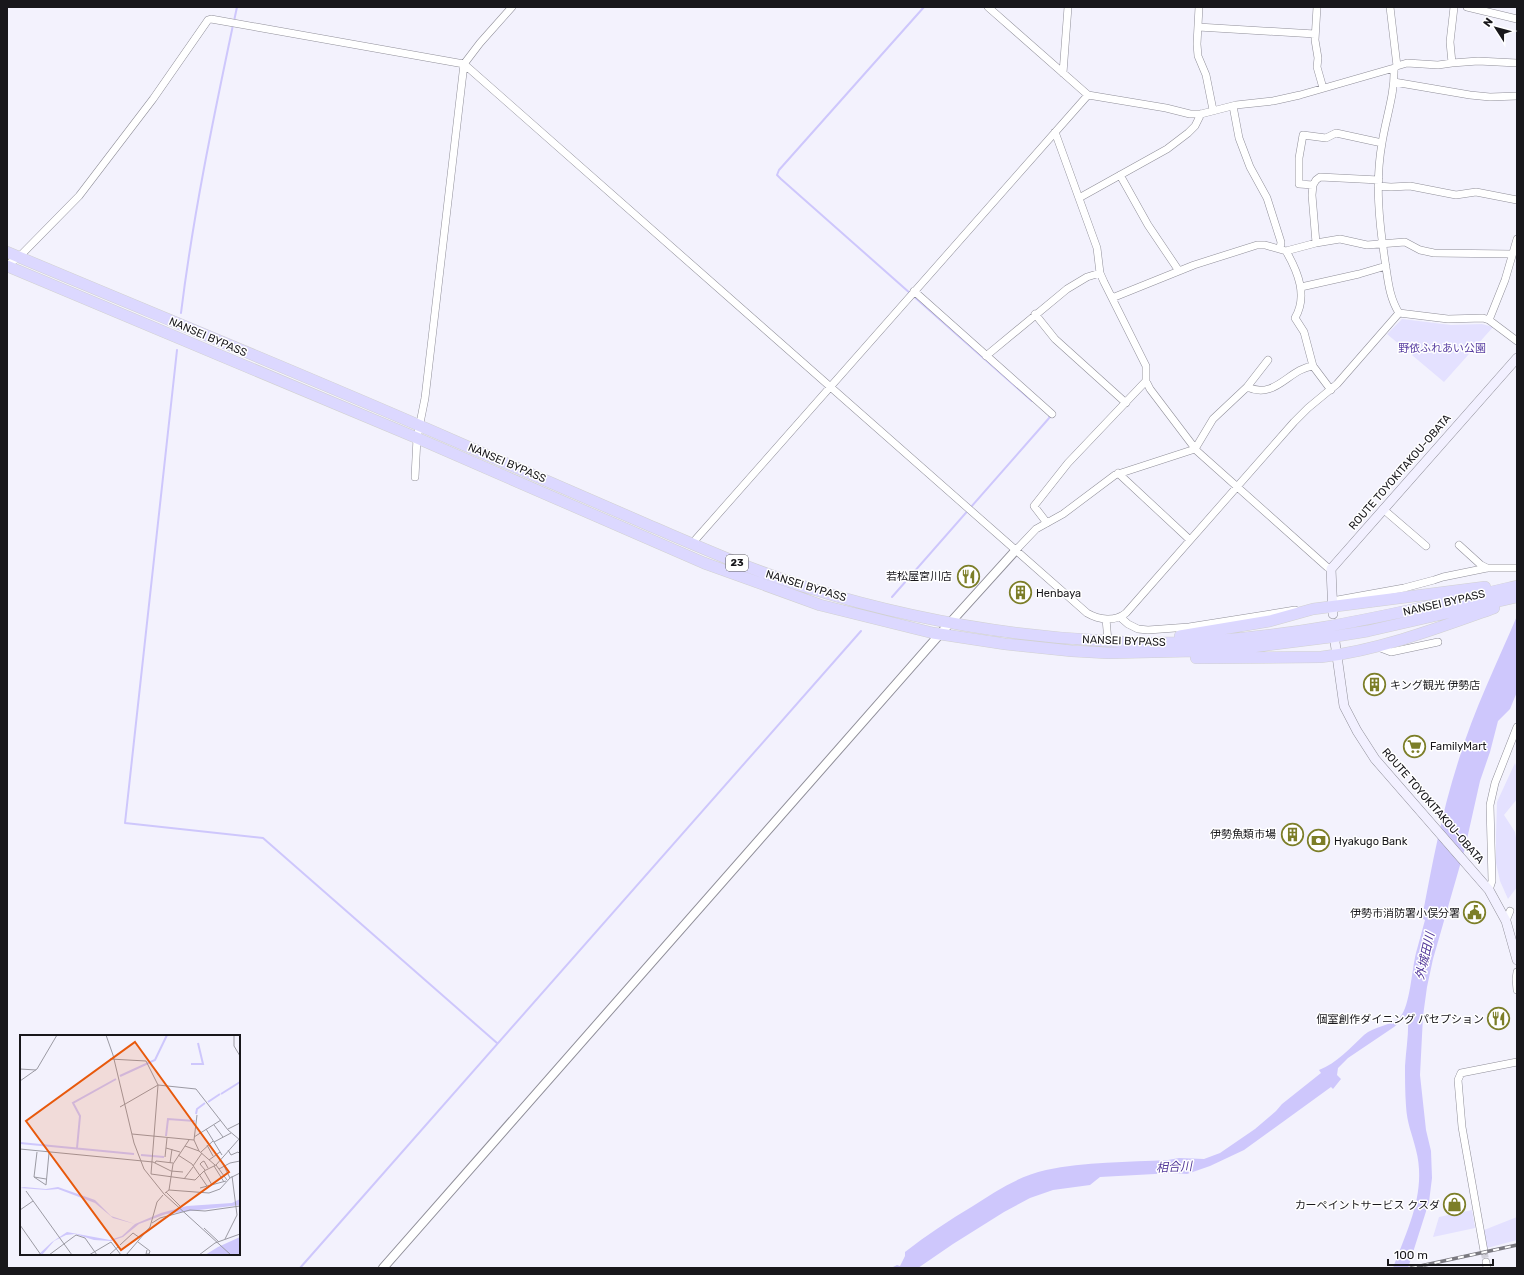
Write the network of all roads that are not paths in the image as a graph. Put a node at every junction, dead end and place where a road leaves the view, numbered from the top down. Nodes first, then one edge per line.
1 (512, 7) edge
2 (988, 7) edge
3 (1068, 7) edge
4 (1199, 7) edge
5 (1317, 7) edge
6 (1390, 7) edge
7 (1454, 7) edge
8 (1467, 7) edge
9 (1517, 19) edge
10 (1198, 26) junction
11 (1315, 34) junction
12 (1452, 62) junction
13 (1517, 63) edge
14 (464, 64) junction
15 (1395, 67) junction
16 (1063, 73) junction
17 (1394, 82) junction
18 (1323, 88) junction
19 (1088, 95) junction
20 (1517, 96) edge
21 (1233, 106) junction
22 (1213, 110) junction
23 (1201, 114) junction
24 (1055, 132) junction
25 (1382, 143) junction
26 (1120, 175) junction
27 (1378, 183) junction
28 (1313, 185) junction
29 (1079, 198) junction
30 (1517, 200) edge
31 (1517, 239) edge
32 (1316, 243) junction
33 (1382, 244) junction
34 (1283, 250) junction
35 (7, 252) edge
36 (1512, 254) junction
37 (19, 257) junction
38 (7, 266) edge
39 (1386, 266) junction
40 (1179, 271) junction
41 (1100, 273) junction
42 (1301, 287) junction
43 (912, 293) junction
44 (1112, 298) junction
45 (1399, 313) junction
46 (1035, 314) junction
47 (1489, 320) junction
48 (1517, 341) edge
49 (986, 356) junction
50 (1517, 358) edge
51 (1268, 360) dead end
52 (1313, 366) junction
53 (1146, 381) junction
54 (830, 387) junction
55 (1247, 387) junction
56 (1331, 390) junction
57 (1126, 403) junction
58 (1052, 414) dead end
59 (420, 426) junction
60 (417, 438) junction
61 (1194, 448) junction
62 (1118, 473) junction
63 (415, 477) dead end
64 (1237, 487) junction
65 (1384, 509) junction
66 (1047, 523) junction
67 (696, 539) dead end
68 (1190, 540) junction
69 (1459, 545) dead end
70 (1426, 546) dead end
71 (1016, 551) junction
72 (1487, 568) junction
73 (1516, 568) dead end
74 (1331, 569) junction
75 (1516, 592) edge
76 (1332, 607) junction
77 (1313, 609) junction
78 (1120, 617) junction
79 (1106, 619) junction
80 (951, 622) junction
81 (940, 634) junction
82 (1108, 641) junction
83 (1335, 642) dead end
84 (1438, 642) dead end
85 (1377, 647) junction
86 (1108, 653) junction
87 (1337, 655) junction
88 (1517, 727) edge
89 (1489, 890) junction
90 (1510, 911) dead end
91 (1506, 921) junction
92 (1517, 960) edge
93 (1517, 972) edge
94 (1517, 990) edge
95 (1517, 1062) edge
96 (1484, 1251) tunnel mouth
97 (383, 1268) edge

1 - 14 street
2 - 16 street
3 - 16 street
4 - 10 street
5 - 11 street
6 - 15 street
7 - 12 street
8 - 9 street
10 - 11 street
10 - 22 street
11 - 18 street
12 - 13 street
12 - 15 street
14 - 37 street
14 - 54 street
14 - 59 street
15 - 17 street
15 - 18 street
16 - 19 street
17 - 20 street
17 - 25 street
18 - 21 street
19 - 23 street
19 - 24 street
21 - 22 street
21 - 34 street
22 - 23 street
23 - 26 street
24 - 29 street
24 - 43 street
25 - 27 street
25 - 28 street
26 - 29 street
26 - 40 street
27 - 28 street
27 - 30 street
27 - 33 street
28 - 32 street
29 - 41 street
31 - 36 street
32 - 33 street
32 - 34 street
33 - 36 street
33 - 39 street
34 - 40 street
34 - 42 street
35 - 37 highway, NANSEI BYPASS / 23
36 - 47 street
37 - 38 street
37 - 59 highway, NANSEI BYPASS / 23
38 - 60 highway, NANSEI BYPASS / 23
39 - 42 street
39 - 45 street
40 - 44 street
41 - 44 street
41 - 46 street
42 - 52 street
43 - 49 street
43 - 54 street
44 - 53 street
45 - 47 street
45 - 56 street
46 - 49 street
46 - 57 street
47 - 48 street
49 - 58 street
50 - 65 main road, ROUTE TOYOKITAKOU-OBATA
51 - 55 street
52 - 55 street
52 - 56 street
53 - 57 street
53 - 61 street
54 - 67 street
54 - 71 street
55 - 61 street
56 - 64 street
57 - 66 street
59 - 60 street
59 - 80 highway, NANSEI BYPASS / 23
60 - 63 street
60 - 81 highway, NANSEI BYPASS / 23
61 - 62 street
61 - 64 street
62 - 66 street
62 - 68 street
64 - 68 street
64 - 74 street
65 - 70 street
65 - 74 main road, ROUTE TOYOKITAKOU-OBATA
66 - 71 street
68 - 78 street
69 - 72 street
71 - 79 street
71 - 80 street
72 - 73 street
72 - 76 street
74 - 76 main road
75 - 76 highway
75 - 82 highway, NANSEI BYPASS / 23
75 - 85 highway
75 - 86 highway, NANSEI BYPASS / 23
76 - 77 highway
77 - 78 street
77 - 82 highway
78 - 79 street
79 - 82 street
80 - 81 street
80 - 82 highway, NANSEI BYPASS / 23
81 - 86 highway, NANSEI BYPASS / 23
81 - 97 street
83 - 87 main road, ROUTE TOYOKITAKOU-OBATA
84 - 85 street
85 - 87 highway
86 - 87 highway
87 - 89 main road, ROUTE TOYOKITAKOU-OBATA
88 - 89 street
89 - 91 main road, ROUTE TOYOKITAKOU-OBATA
90 - 91 street
91 - 92 main road, ROUTE TOYOKITAKOU-OBATA
93 - 94 street
95 - 96 street

